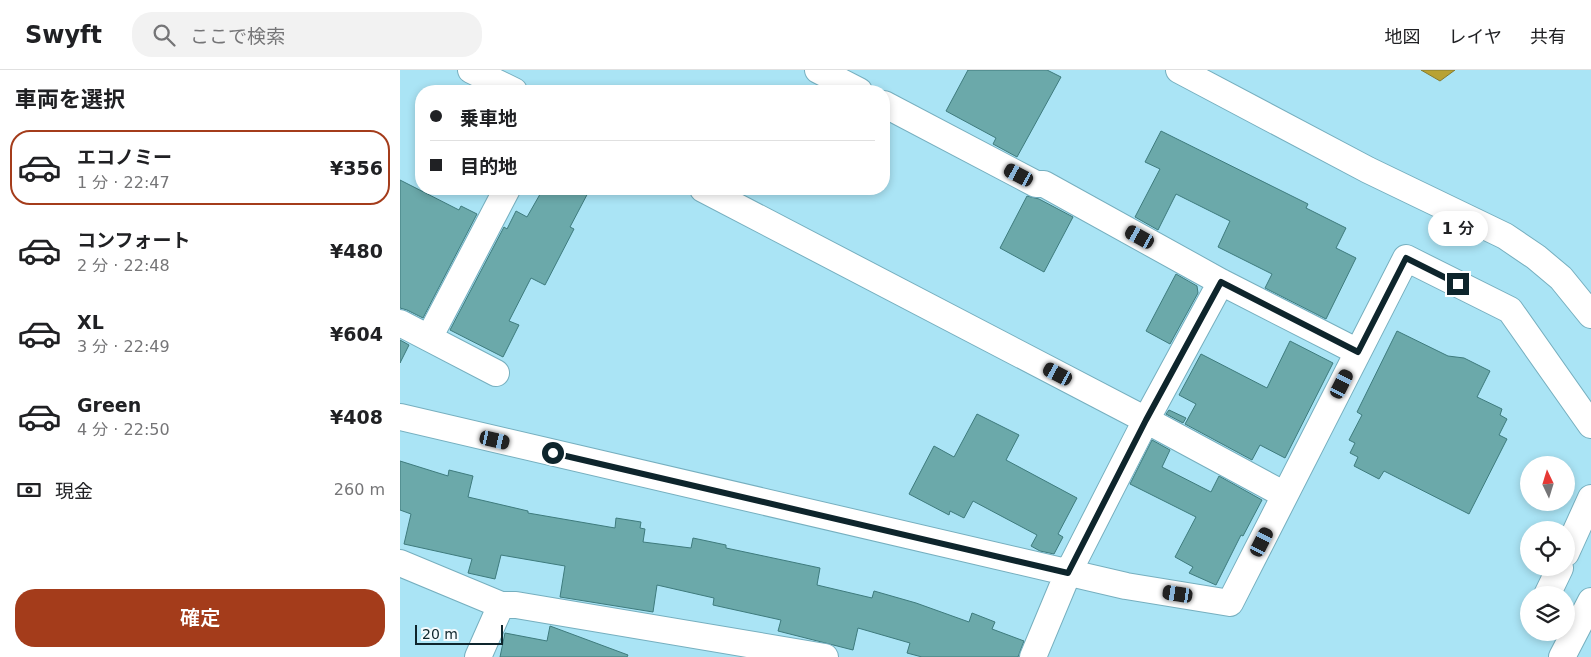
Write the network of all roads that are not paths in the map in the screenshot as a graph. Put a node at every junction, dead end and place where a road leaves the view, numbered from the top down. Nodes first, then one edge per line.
1 (471, 70) edge
2 (818, 70) edge
3 (1179, 70) edge
4 (502, 85) edge
5 (847, 85) edge
6 (890, 107) edge
7 (505, 195) edge
8 (715, 195) edge
9 (1221, 282) junction
10 (1591, 315) edge
11 (400, 323) edge
12 (429, 338) junction
13 (1358, 352) junction
14 (496, 373) dead end
15 (400, 417) edge
16 (1146, 420) junction
17 (1591, 425) edge
18 (1285, 495) junction
19 (1591, 498) edge
20 (1575, 533) edge
21 (400, 563) edge
22 (1068, 573) junction
23 (1591, 601) edge
24 (501, 605) junction
25 (1566, 643) edge
26 (478, 657) edge
27 (825, 657) edge
28 (1032, 657) edge

1 - 4 street
2 - 5 street
3 - 10 street
6 - 9 street
7 - 12 street
8 - 16 street
9 - 13 street
9 - 16 street
11 - 12 street
12 - 14 street
13 - 17 street
13 - 18 street
15 - 22 street
16 - 18 street
16 - 22 street
18 - 22 street
19 - 20 street
21 - 24 street
22 - 28 street
23 - 25 street
24 - 26 street
24 - 27 street

